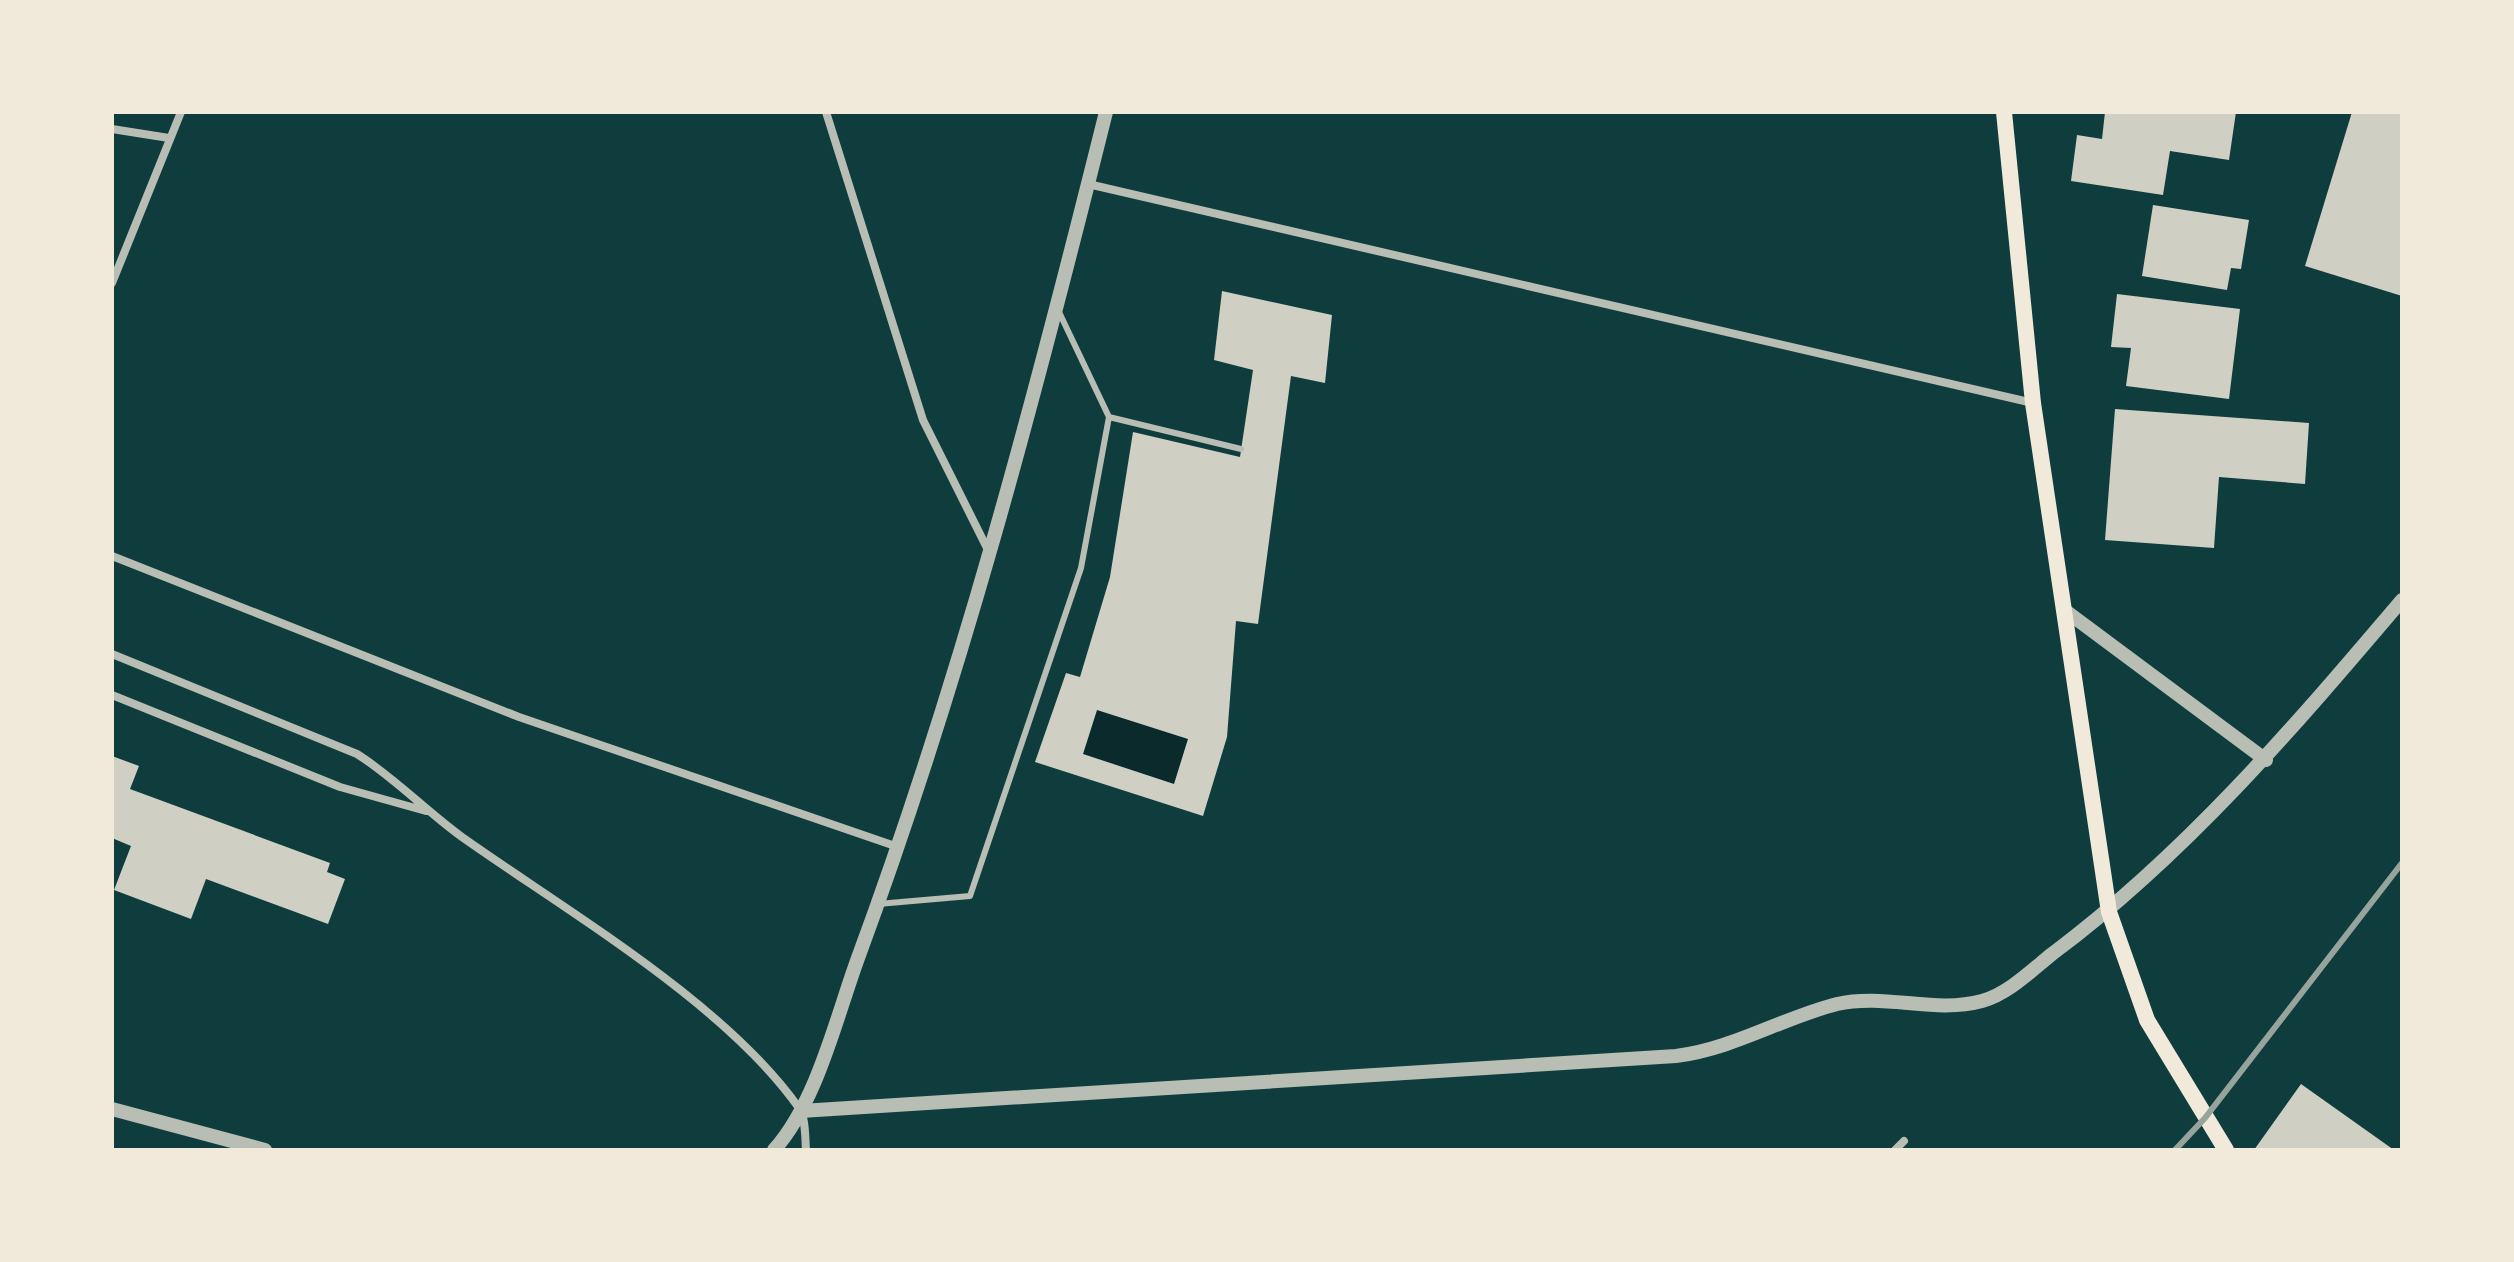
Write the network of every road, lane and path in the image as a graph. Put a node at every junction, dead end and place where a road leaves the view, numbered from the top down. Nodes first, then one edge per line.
1 (181, 112) edge
2 (826, 112) edge
3 (1106, 112) edge
4 (2004, 112) edge
5 (112, 129) edge
6 (169, 138) junction
7 (1088, 184) junction
8 (112, 283) edge
9 (1057, 309) junction
10 (2033, 403) junction
11 (1109, 417) junction
12 (1241, 449) dead end
13 (990, 553) junction
14 (112, 556) edge
15 (2402, 600) edge
16 (2063, 609) junction
17 (112, 654) edge
18 (112, 695) edge
19 (2266, 760) junction
20 (427, 812) junction
21 (899, 847) junction
22 (878, 904) junction
23 (2109, 912) junction
24 (112, 1109) edge
25 (801, 1111) junction
26 (1904, 1141) dead end
27 (265, 1150) edge
28 (774, 1150) edge
29 (806, 1150) edge
30 (1895, 1150) edge
31 (2226, 1150) edge

1 - 6 street
2 - 13 street
3 - 7 street
4 - 10 main road
5 - 6 street
6 - 8 street
7 - 9 street
7 - 10 street
9 - 11 lane
9 - 13 street
10 - 16 main road
11 - 12 lane
11 - 22 lane
13 - 21 street
14 - 21 street
15 - 19 street
16 - 19 street
16 - 23 main road
17 - 20 street
18 - 20 street
19 - 23 street
20 - 25 street
21 - 22 street
22 - 25 street
23 - 25 street
23 - 31 main road
24 - 27 street
25 - 28 street
25 - 29 street
26 - 30 street

